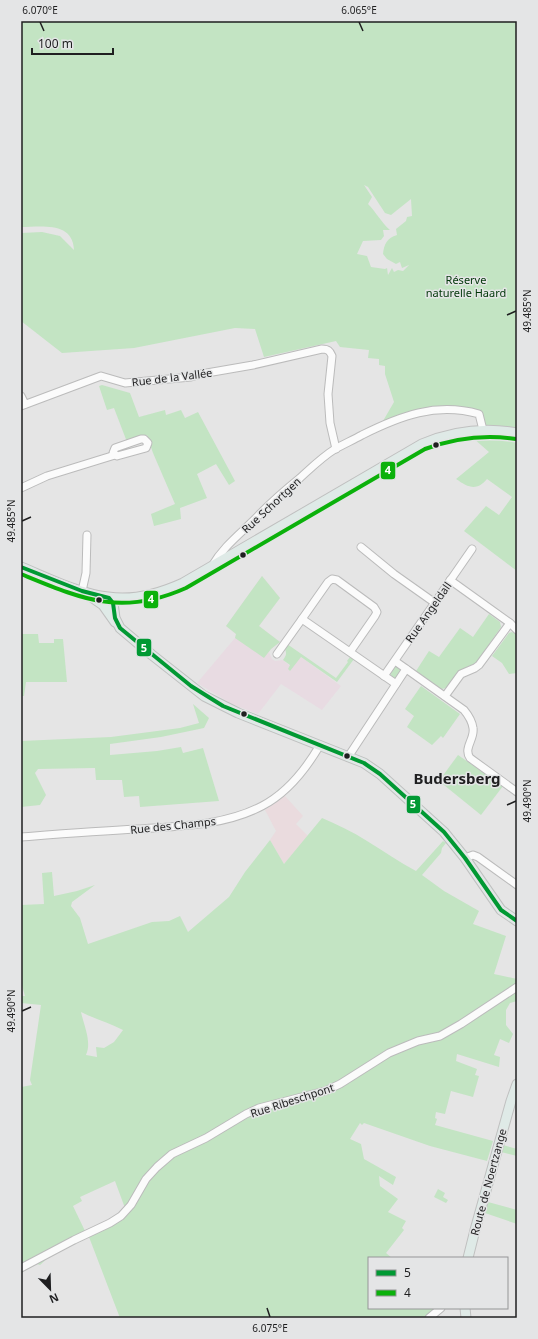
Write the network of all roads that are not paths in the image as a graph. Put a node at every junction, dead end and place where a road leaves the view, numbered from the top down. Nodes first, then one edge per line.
1 (21, 396) edge
2 (23, 405) edge
3 (483, 430) junction
4 (517, 433) edge
5 (336, 449) junction
6 (115, 455) dead end
7 (21, 488) edge
8 (87, 535) dead end
9 (361, 547) dead end
10 (472, 549) dead end
11 (212, 566) junction
12 (21, 567) edge
13 (450, 580) junction
14 (82, 591) junction
15 (109, 598) junction
16 (435, 603) junction
17 (104, 606) junction
18 (302, 619) junction
19 (510, 623) junction
20 (120, 628) junction
21 (517, 630) edge
22 (350, 652) junction
23 (277, 654) dead end
24 (394, 661) junction
25 (406, 669) junction
26 (384, 676) junction
27 (396, 684) junction
28 (445, 696) junction
29 (320, 745) junction
30 (348, 757) junction
31 (517, 792) edge
32 (21, 837) edge
33 (465, 858) junction
34 (517, 885) edge
35 (517, 921) edge
36 (517, 987) edge
37 (517, 1084) edge
38 (468, 1257) edge
39 (21, 1268) edge
40 (440, 1309) edge
41 (429, 1318) edge

1 - 2 street
2 - 5 street, Rue de la Vallée
3 - 4 main road
3 - 5 street, Rue Schortgen
3 - 11 main road
5 - 11 street, Rue Schortgen
6 - 7 street
8 - 14 street
9 - 16 street
10 - 13 street, Rue Angeldall
11 - 15 main road
12 - 14 main road
13 - 16 street, Rue Angeldall
13 - 19 street
14 - 15 main road
14 - 17 main road
15 - 17 main road
15 - 20 main road
16 - 24 street, Rue Angeldall
17 - 20 main road
18 - 22 street
18 - 22 street
18 - 23 street
19 - 21 street
19 - 28 street
20 - 29 main road
22 - 26 street
24 - 25 street
24 - 26 street, Rue Angeldall
25 - 27 street
25 - 28 street
26 - 27 street
27 - 30 street
28 - 31 street
29 - 30 main road
29 - 32 street, Rue des Champs
30 - 33 main road
33 - 34 street
33 - 35 main road
36 - 39 street, Rue Ribeschpont
37 - 38 main road, Route de Noertzange
40 - 41 street

